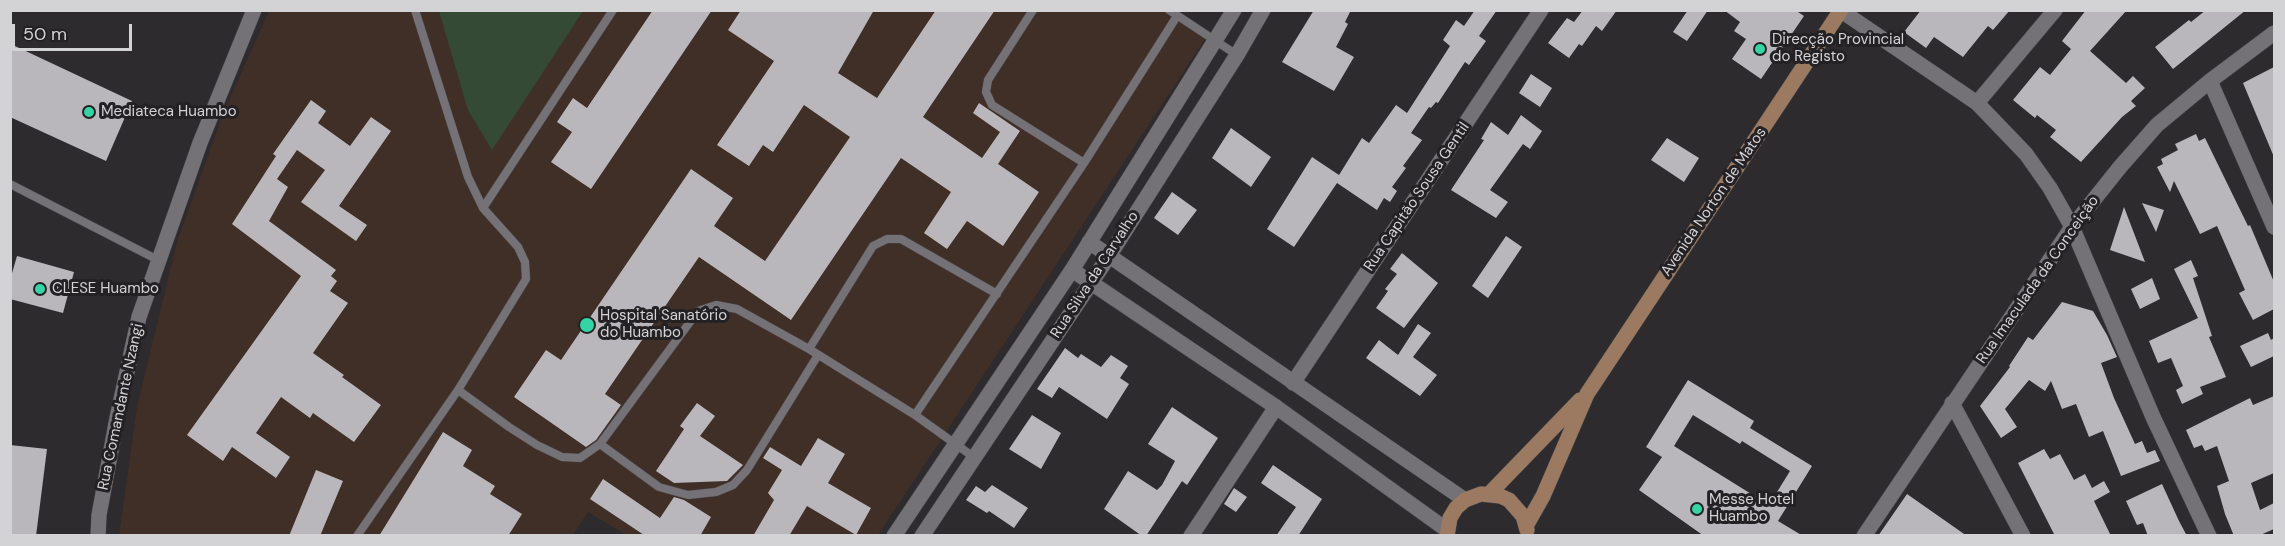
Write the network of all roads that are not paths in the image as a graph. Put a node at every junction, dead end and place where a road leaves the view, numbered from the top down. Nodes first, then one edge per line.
1 (255, 10) edge
2 (415, 10) edge
3 (614, 10) edge
4 (1033, 10) edge
5 (1169, 10) edge
6 (1233, 10) edge
7 (1263, 10) edge
8 (1541, 10) edge
9 (2055, 10) edge
10 (1840, 11) edge
11 (1177, 16) junction
12 (2274, 33) edge
13 (1216, 42) junction
14 (1237, 55) junction
15 (2210, 81) junction
16 (1977, 103) junction
17 (1084, 163) junction
18 (10, 184) edge
19 (483, 208) junction
20 (2072, 227) junction
21 (2274, 227) edge
22 (1089, 242) junction
23 (1108, 256) junction
24 (158, 260) junction
25 (1072, 270) junction
26 (1090, 282) junction
27 (997, 294) junction
28 (809, 349) junction
29 (818, 355) junction
30 (1293, 383) junction
31 (458, 390) junction
32 (1587, 394) junction
33 (1952, 403) junction
34 (1276, 407) junction
35 (915, 415) junction
36 (600, 444) junction
37 (955, 444) junction
38 (975, 458) junction
39 (1490, 494) junction
40 (1465, 500) junction
41 (1447, 533) edge
42 (1528, 533) edge
43 (98, 536) edge
44 (357, 536) edge
45 (894, 536) edge
46 (922, 536) edge
47 (1191, 536) edge
48 (1864, 536) edge
49 (2023, 536) edge
50 (2209, 536) edge

1 - 24 street, Rua Comandante Nzangi
2 - 19 lane
3 - 19 lane
4 - 17 lane
5 - 11 lane
6 - 13 street, Rua Silva da Carvalho
7 - 14 street, Rua Silva da Carvalho
8 - 30 street, Rua Capitão Sousa Gentil
9 - 16 street
10 - 16 street
10 - 32 main road, Avenida Norton de Matos
11 - 13 lane
11 - 17 lane
12 - 15 street, Rua Imaculada da Conceição
13 - 14 lane
13 - 22 street, Rua Silva da Carvalho
14 - 23 street, Rua Silva da Carvalho
15 - 20 street, Rua Imaculada da Conceição
15 - 21 street
16 - 20 street
17 - 27 lane
18 - 24 lane
19 - 31 lane
20 - 33 street, Rua Imaculada da Conceição
20 - 50 street
22 - 23 street
22 - 25 street, Rua Silva da Carvalho
23 - 26 street, Rua Silva da Carvalho
23 - 30 street
24 - 43 street, Rua Comandante Nzangi
25 - 26 street
25 - 37 street, Rua Silva da Carvalho
26 - 34 street
26 - 38 street, Rua Silva da Carvalho
27 - 28 lane
27 - 35 lane
28 - 29 lane
28 - 36 lane
29 - 35 lane
29 - 36 lane
30 - 40 street
31 - 36 lane
31 - 44 lane
32 - 39 main road, Avenida Norton de Matos
32 - 42 main road, Avenida Norton de Matos
33 - 48 street, Rua Imaculada da Conceição
33 - 49 street
34 - 41 street
34 - 47 street
35 - 37 lane
37 - 38 lane
37 - 45 street, Rua Silva da Carvalho
38 - 46 street, Rua Silva da Carvalho
39 - 40 main road
39 - 42 main road
40 - 41 main road

